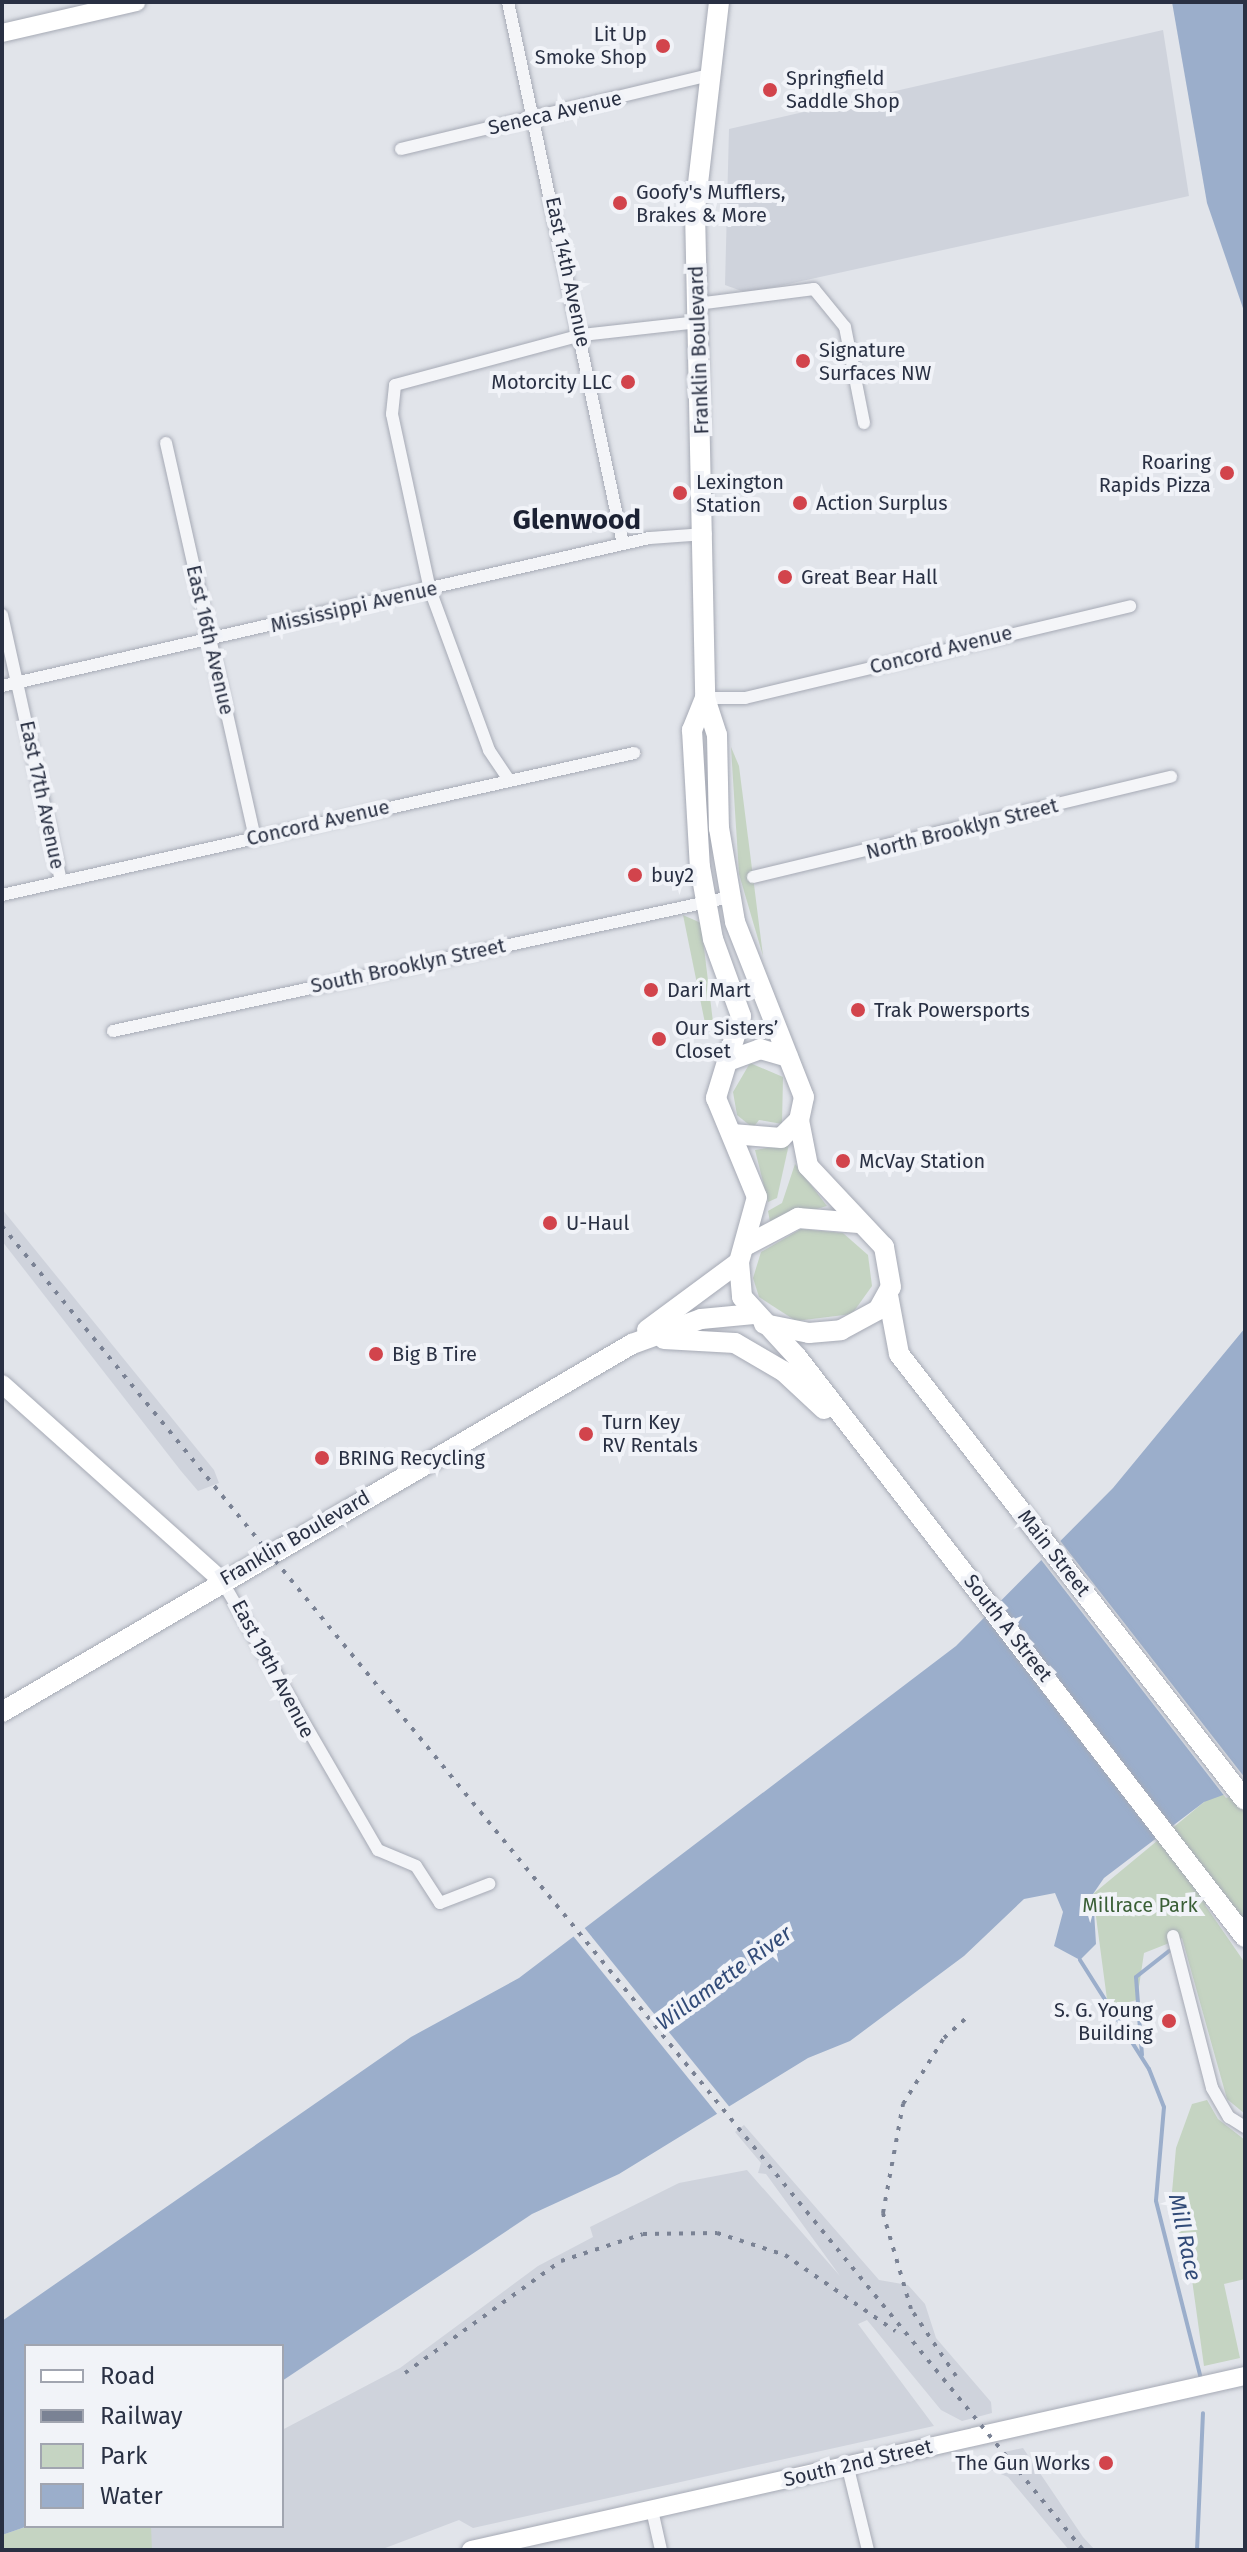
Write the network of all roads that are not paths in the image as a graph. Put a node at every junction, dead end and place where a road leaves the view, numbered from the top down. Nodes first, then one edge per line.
1 (136, 2) edge
2 (508, 2) edge
3 (719, 2) edge
4 (2, 33) edge
5 (709, 75) junction
6 (535, 118) junction
7 (401, 149) dead end
8 (697, 313) junction
9 (582, 335) junction
10 (864, 423) dead end
11 (166, 443) dead end
12 (706, 534) junction
13 (623, 544) junction
14 (430, 590) junction
15 (1130, 606) dead end
16 (2, 615) edge
17 (209, 640) junction
18 (18, 683) junction
19 (2, 686) edge
20 (705, 698) junction
21 (634, 753) dead end
22 (1171, 777) dead end
23 (509, 780) junction
24 (255, 838) junction
25 (753, 877) dead end
26 (61, 882) junction
27 (2, 895) edge
28 (730, 897) junction
29 (704, 901) junction
30 (113, 1031) dead end
31 (788, 1057) junction
32 (733, 1059) junction
33 (799, 1120) junction
34 (732, 1134) junction
35 (861, 1224) junction
36 (743, 1254) junction
37 (888, 1295) junction
38 (759, 1319) junction
39 (632, 1344) junction
40 (2, 1384) edge
41 (871, 1454) junction
42 (222, 1581) junction
43 (2, 1712) edge
44 (1245, 1800) edge
45 (489, 1884) dead end
46 (1173, 1936) dead end
47 (1245, 1937) edge
48 (1245, 2127) edge
49 (1236, 2378) edge
50 (847, 2464) junction
51 (652, 2510) junction
52 (471, 2550) edge
53 (661, 2550) edge
54 (868, 2550) edge

1 - 4 street
2 - 6 street, East 14th Avenue
3 - 5 main road, Franklin Boulevard
5 - 6 street, Seneca Avenue
5 - 8 main road, Franklin Boulevard
6 - 7 street, Seneca Avenue
6 - 9 street, East 14th Avenue
8 - 9 street
8 - 10 street
8 - 12 main road, Franklin Boulevard
9 - 13 street, East 14th Avenue
9 - 14 street
11 - 17 street, East 16th Avenue
12 - 13 street, Mississippi Avenue
12 - 20 main road, Franklin Boulevard
13 - 14 street, Mississippi Avenue
14 - 17 street, Mississippi Avenue
14 - 23 street
15 - 20 street, Concord Avenue
16 - 18 street, East 17th Avenue
17 - 18 street, Mississippi Avenue
17 - 24 street, East 16th Avenue
18 - 19 street, Mississippi Avenue
18 - 26 street, East 17th Avenue
20 - 28 main road, Franklin Boulevard
20 - 29 main road, Franklin Boulevard
21 - 23 street, Concord Avenue
22 - 25 street, North Brooklyn Street
23 - 24 street, Concord Avenue
24 - 26 street, Concord Avenue
26 - 27 street, Concord Avenue
28 - 29 street, South Brooklyn Street
28 - 31 main road, Franklin Boulevard
29 - 30 street, South Brooklyn Street
29 - 32 main road, Franklin Boulevard
31 - 32 main road
31 - 33 main road, Franklin Boulevard
32 - 34 main road, Franklin Boulevard
33 - 34 main road
33 - 35 main road, Franklin Boulevard
34 - 36 main road, Franklin Boulevard
35 - 36 main road, Franklin Boulevard
35 - 37 main road, Franklin Boulevard
36 - 38 main road, Franklin Boulevard
36 - 39 main road, Franklin Boulevard
37 - 38 main road, Franklin Boulevard
37 - 44 main road, Main Street
38 - 39 main road, Franklin Boulevard
38 - 41 main road, South A Street
39 - 41 main road
39 - 42 main road, Franklin Boulevard
40 - 42 street, East 19th Avenue
41 - 47 main road, South A Street
42 - 43 main road, Franklin Boulevard
42 - 45 street, East 19th Avenue
46 - 48 street
49 - 50 street, South 2nd Street
50 - 51 street, South 2nd Street
50 - 54 street
51 - 52 street, South 2nd Street
51 - 53 street

